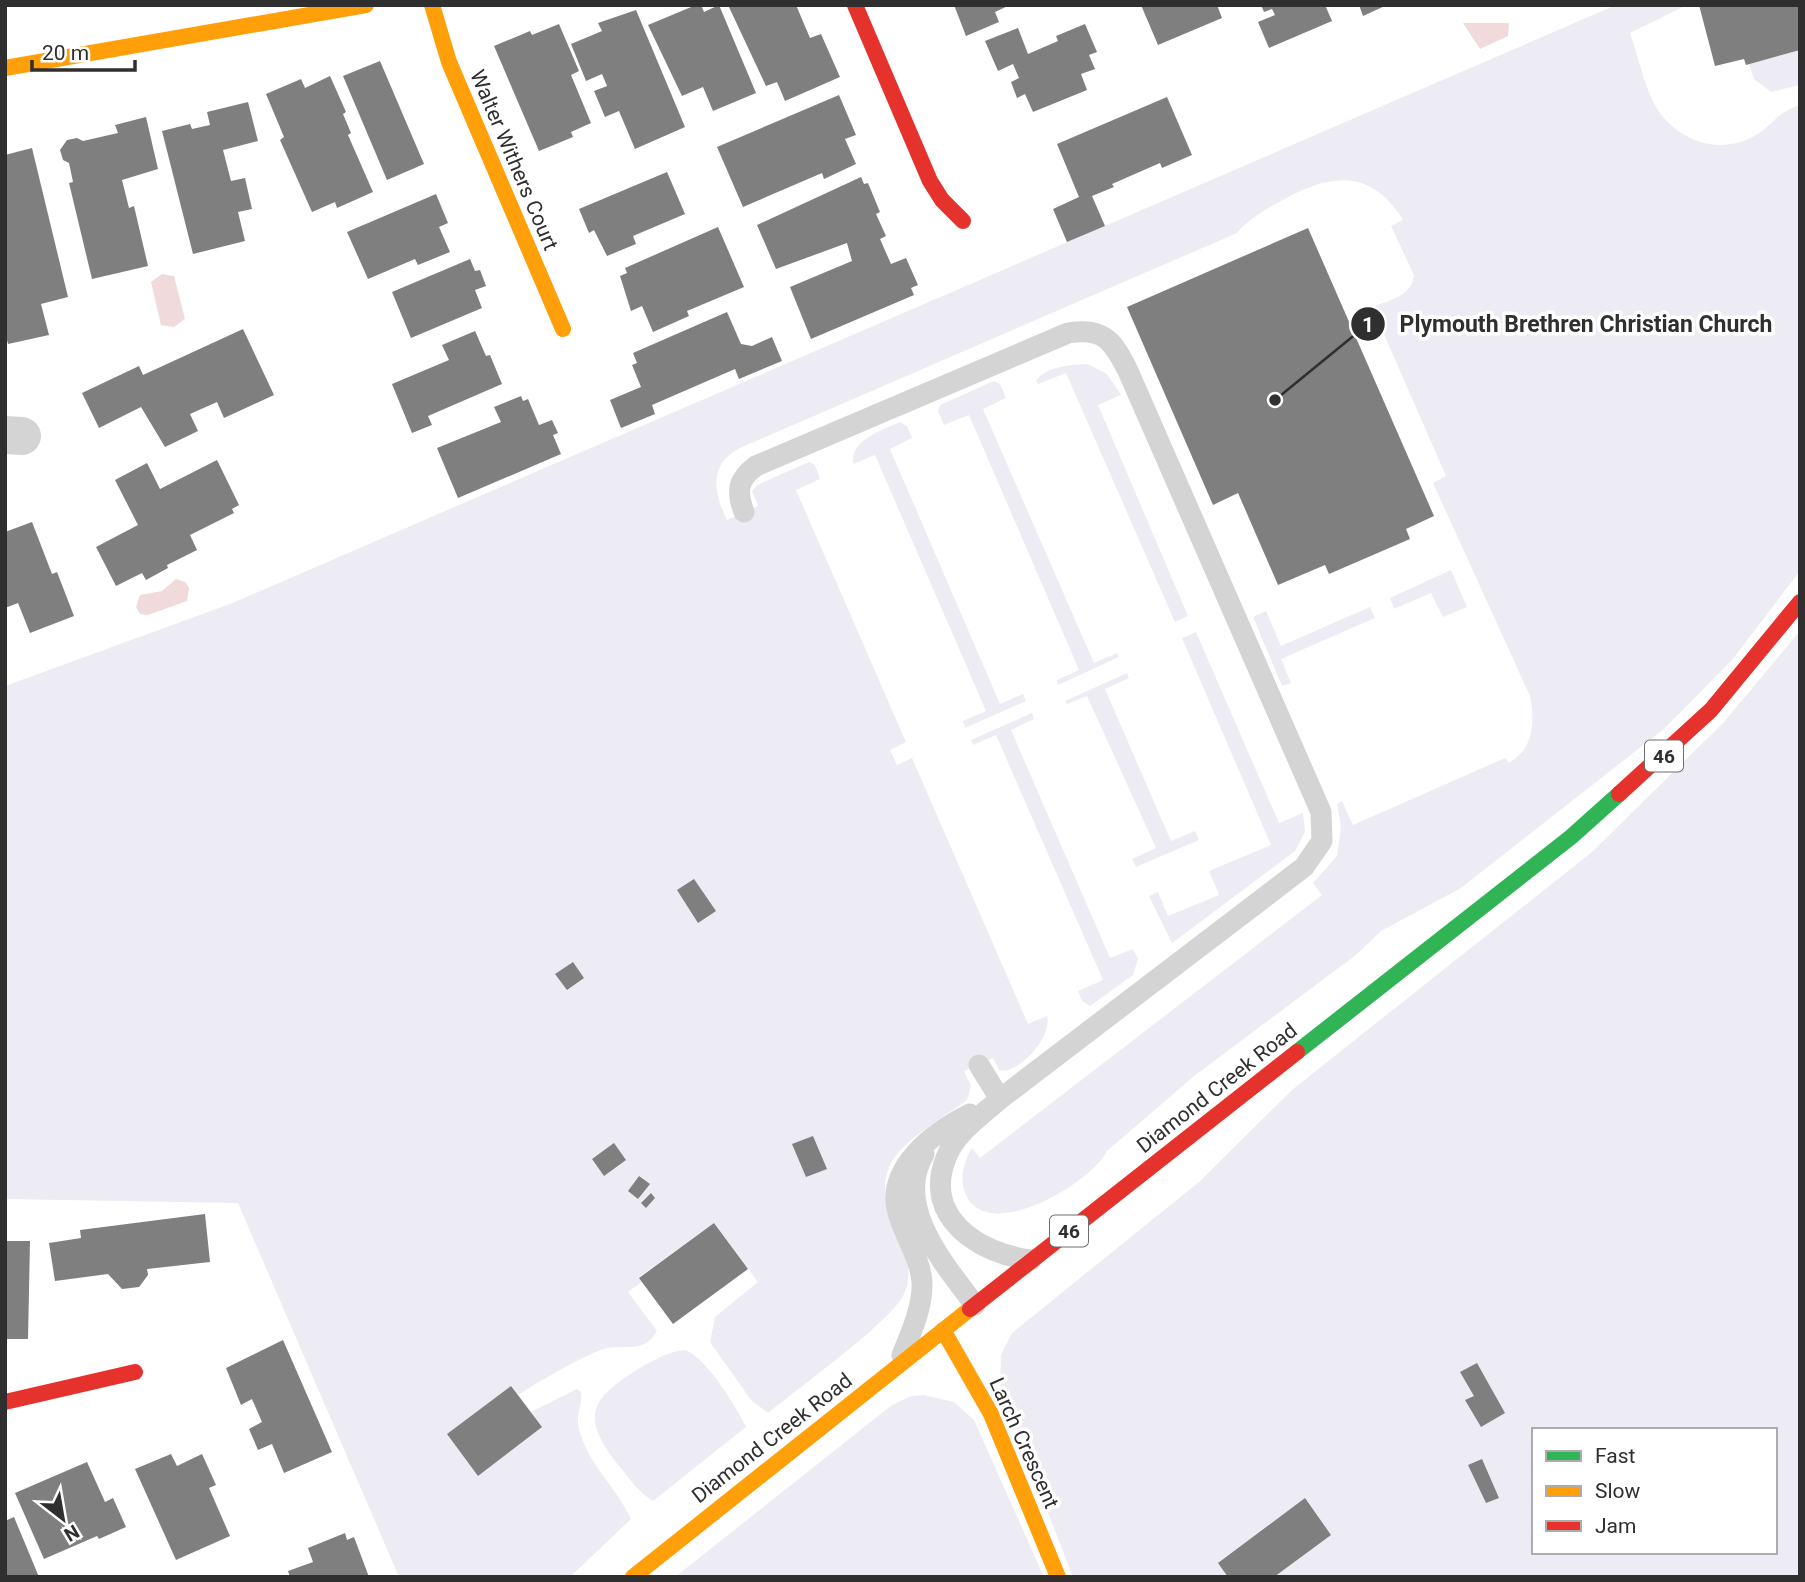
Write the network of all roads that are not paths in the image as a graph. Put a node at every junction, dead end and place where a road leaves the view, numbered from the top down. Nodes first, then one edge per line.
1 (366, 5) edge
2 (432, 5) edge
3 (855, 5) edge
4 (5, 68) edge
5 (963, 221) dead end
6 (563, 329) dead end
7 (744, 512) dead end
8 (1800, 602) edge
9 (979, 1065) dead end
10 (1000, 1099) junction
11 (937, 1136) junction
12 (1031, 1260) junction
13 (975, 1304) junction
14 (943, 1330) junction
15 (900, 1364) junction
16 (135, 1372) dead end
17 (5, 1402) edge
18 (633, 1577) edge
19 (1058, 1577) edge

1 - 4 main road
2 - 6 main road, Walter Withers Court
3 - 5 main road
7 - 10 lane
8 - 12 main road, Diamond Creek Road / 46
9 - 10 lane
10 - 11 lane
10 - 12 lane
11 - 13 lane
11 - 15 lane
12 - 13 main road, Diamond Creek Road / 46
13 - 14 main road, Diamond Creek Road / 46
14 - 15 main road, Diamond Creek Road / 46
14 - 19 main road, Larch Crescent
15 - 18 main road, Diamond Creek Road / 46
16 - 17 main road

